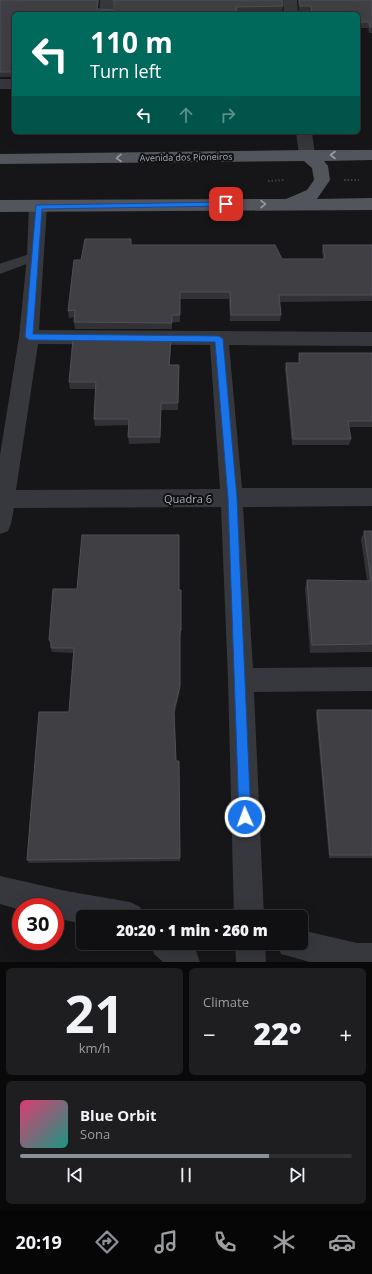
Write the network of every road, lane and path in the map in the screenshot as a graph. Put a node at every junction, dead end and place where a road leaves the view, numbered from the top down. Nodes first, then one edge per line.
1 (107, 0) edge
2 (290, 0) edge
3 (106, 12) edge
4 (291, 12) edge
5 (0, 84) edge
6 (12, 84) edge
7 (304, 134) edge
8 (307, 155) junction
9 (372, 155) edge
10 (0, 159) edge
11 (289, 204) junction
12 (372, 204) edge
13 (0, 206) edge
14 (38, 206) junction
15 (36, 256) junction
16 (0, 270) edge
17 (29, 337) junction
18 (219, 339) junction
19 (372, 339) edge
20 (372, 497) edge
21 (232, 498) junction
22 (1, 514) edge
23 (372, 679) edge
24 (240, 680) junction
25 (0, 890) edge
26 (89, 910) edge
27 (249, 910) edge
28 (308, 947) edge
29 (172, 950) edge
30 (250, 950) edge
31 (372, 958) edge
32 (185, 962) edge
33 (251, 962) edge

1 - 3 street
2 - 4 street
5 - 6 street
7 - 8 street
9 -> 8 main road, Avenida dos Pioneiros
8 -> 10 main road, Avenida dos Pioneiros
8 - 11 main road
11 - 12 main road
14 -> 11 main road
13 - 14 main road
14 - 15 street
15 - 16 lane
15 - 17 street
17 - 18 street
17 - 22 street
18 - 19 street
18 - 21 street
20 - 21 street, Quadra 6
21 - 22 street, Quadra 6
21 - 24 street
23 - 24 street
24 - 27 street
25 - 26 street
28 - 31 street
29 - 32 street
30 - 33 street

